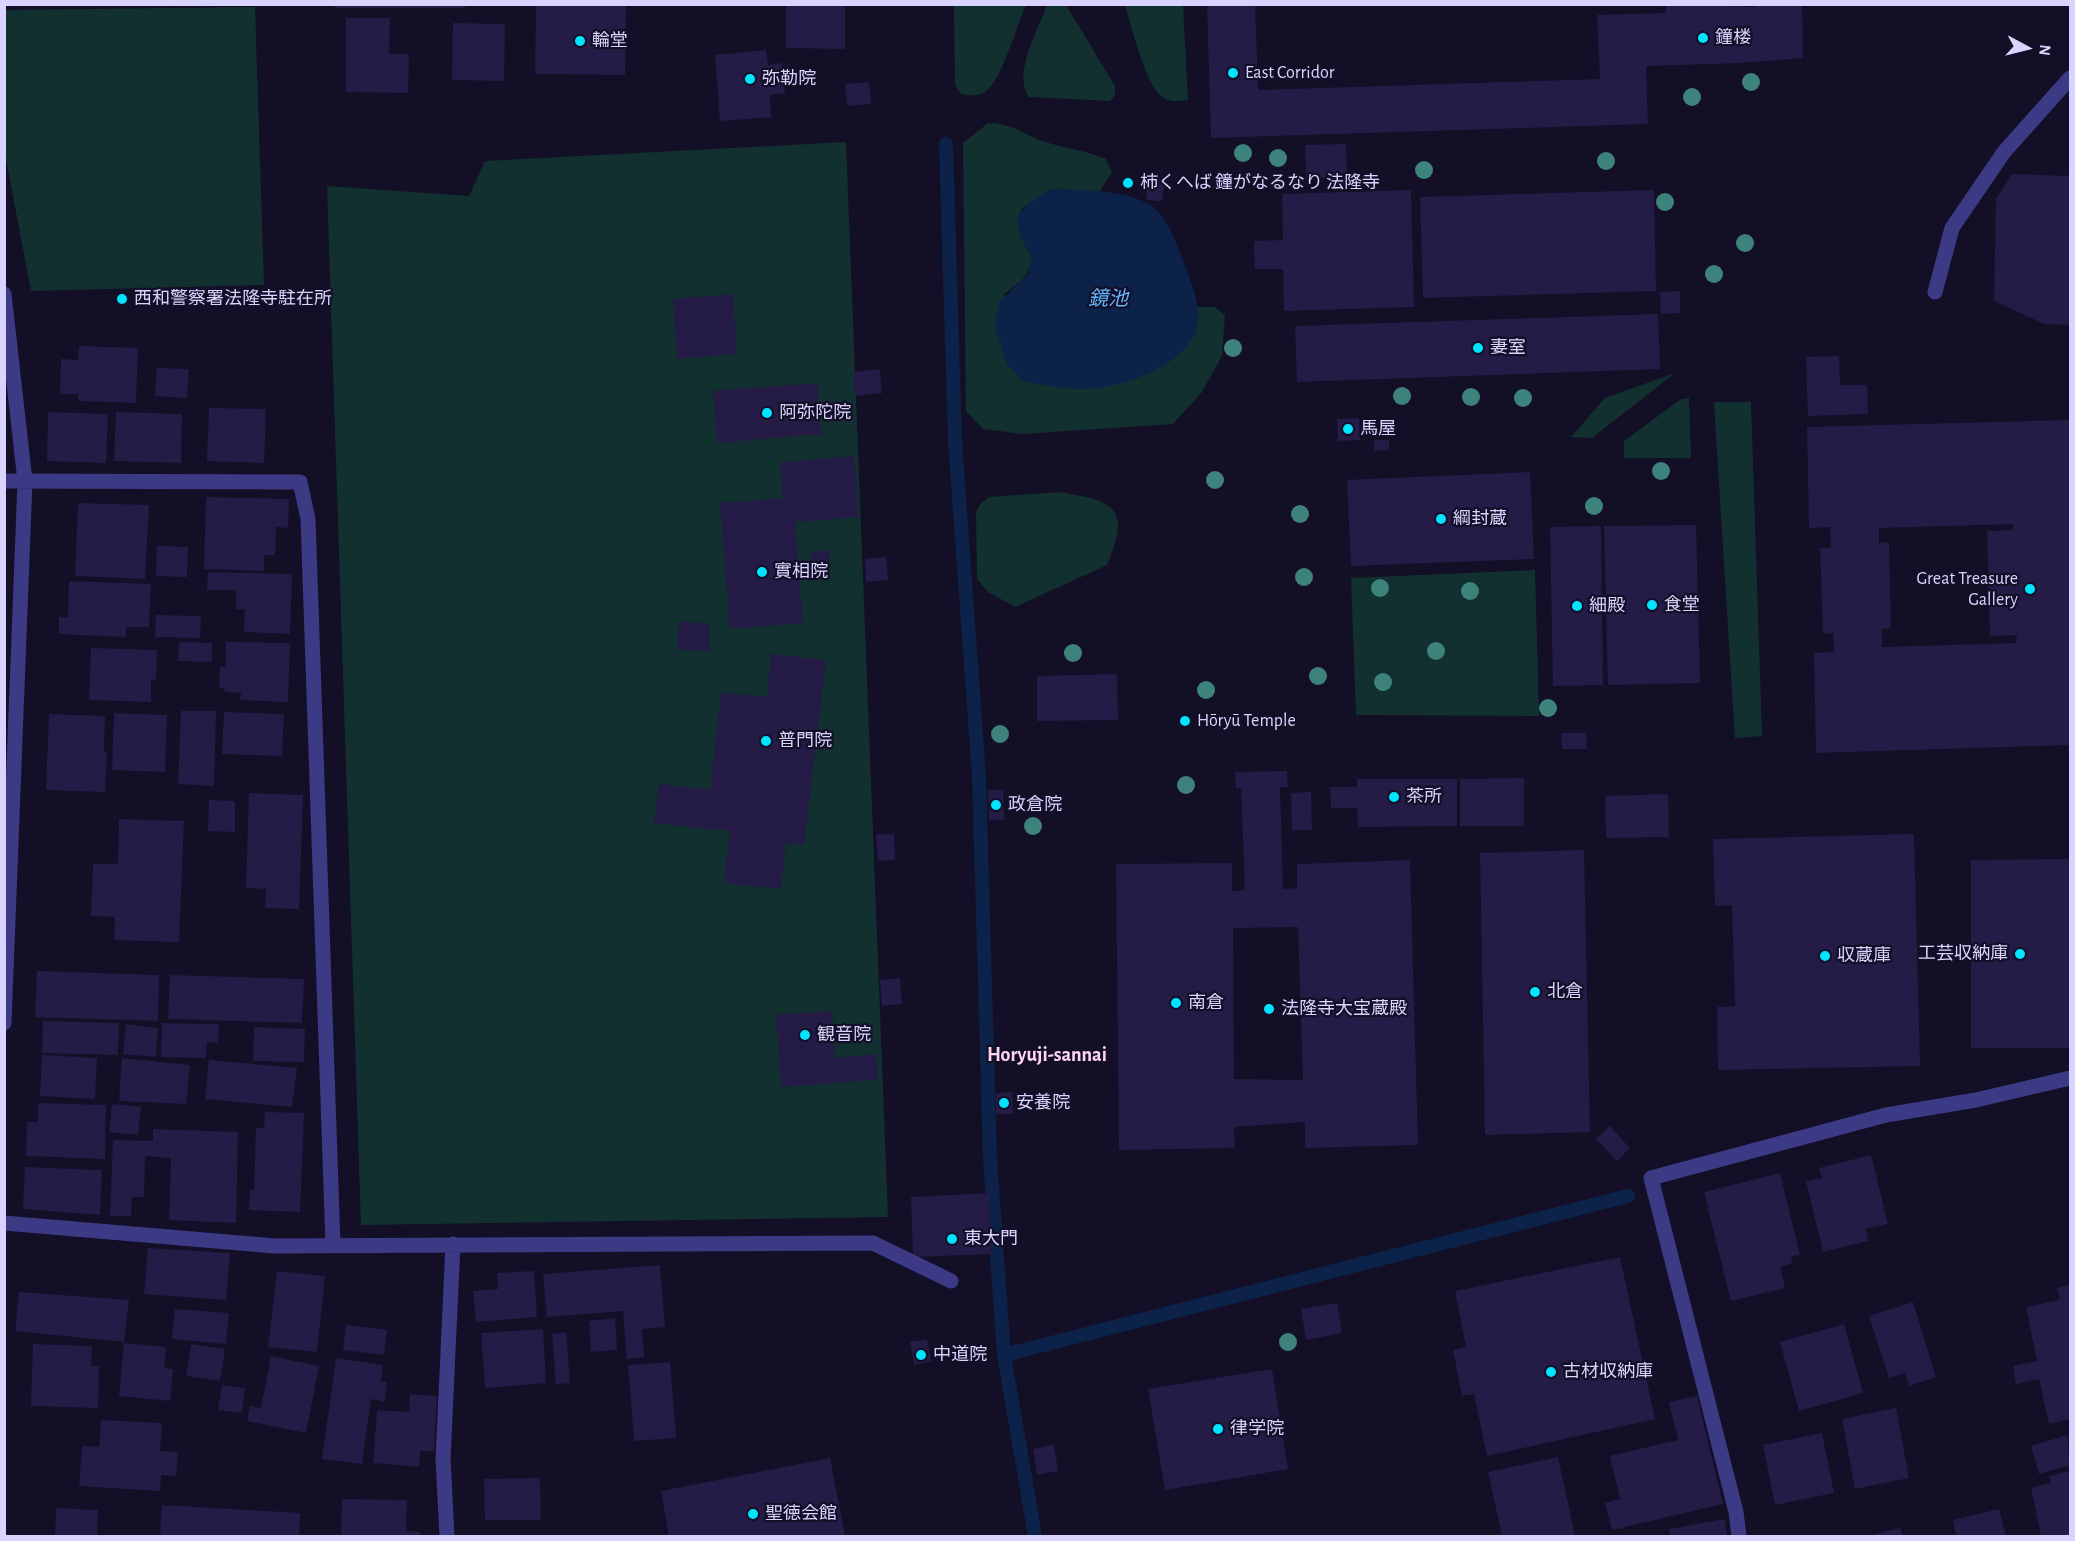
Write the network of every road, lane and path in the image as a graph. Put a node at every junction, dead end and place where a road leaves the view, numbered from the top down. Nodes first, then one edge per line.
1 (2070, 78) edge
2 (1935, 292) dead end
3 (4, 294) edge
4 (4, 481) edge
5 (25, 481) junction
6 (4, 1023) edge
7 (2070, 1078) edge
8 (4, 1223) edge
9 (453, 1244) junction
10 (333, 1245) junction
11 (951, 1281) dead end
12 (447, 1536) edge
13 (1739, 1536) edge

1 - 2 street
3 - 5 street
4 - 5 street
5 - 6 street
5 - 10 street
7 - 13 street
8 - 10 street
9 - 10 street
9 - 11 street
9 - 12 street

